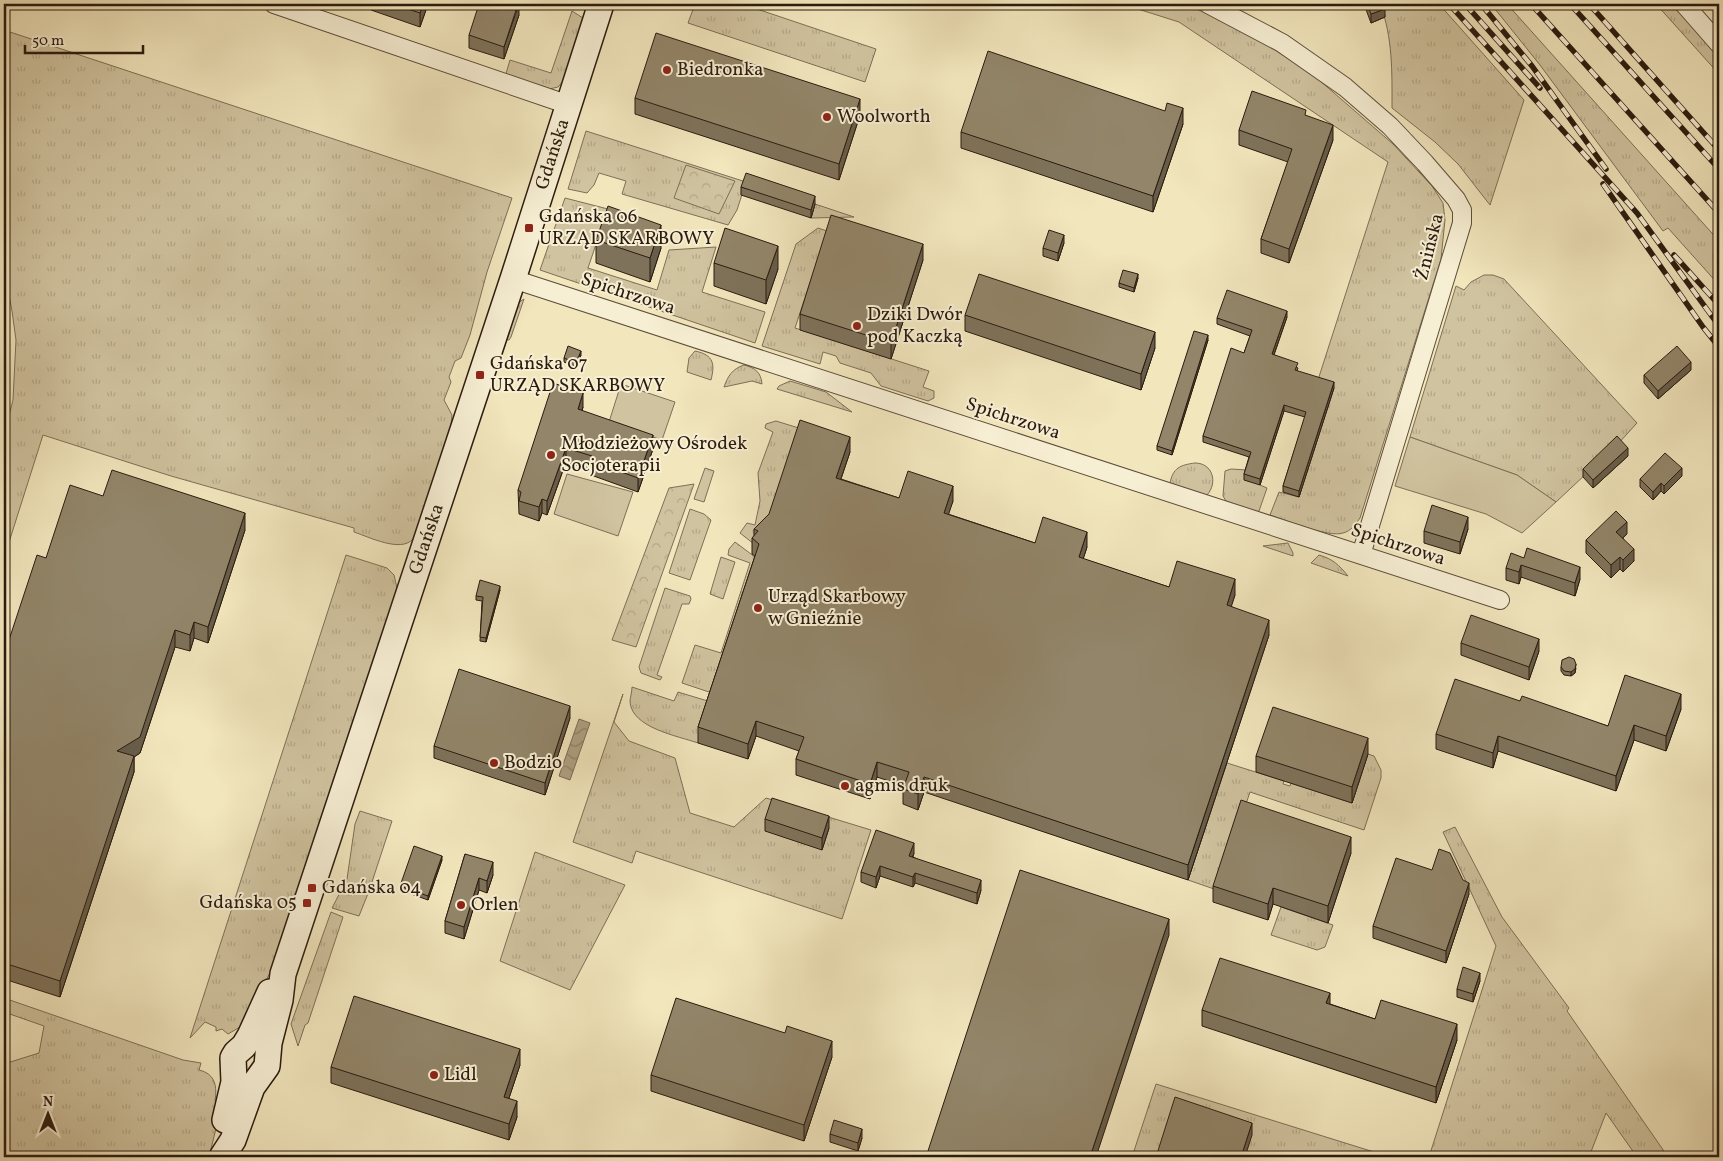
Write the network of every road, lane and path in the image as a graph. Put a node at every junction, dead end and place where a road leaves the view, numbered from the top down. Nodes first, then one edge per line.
1 (274, 4) edge
2 (602, 4) edge
3 (1208, 4) edge
4 (1684, 4) edge
5 (1719, 44) edge
6 (569, 104) junction
7 (513, 279) junction
8 (1361, 555) junction
9 (1500, 600) dead end
10 (283, 974) junction
11 (244, 1046) junction
12 (263, 1066) junction
13 (234, 1068) junction
14 (222, 1157) edge

1 - 6 street, Gdańska
2 - 6 street, Gdańska
3 - 8 street, Żnińska
4 - 5 street
6 - 7 street, Gdańska
7 - 8 street, Spichrzowa
7 - 10 street, Gdańska
8 - 9 street, Spichrzowa
10 - 11 street, Gdańska
10 - 12 street, Gdańska
11 - 12 street
11 - 13 street, Gdańska
12 - 13 street
12 - 14 street, Gdańska
13 - 14 street, Gdańska

